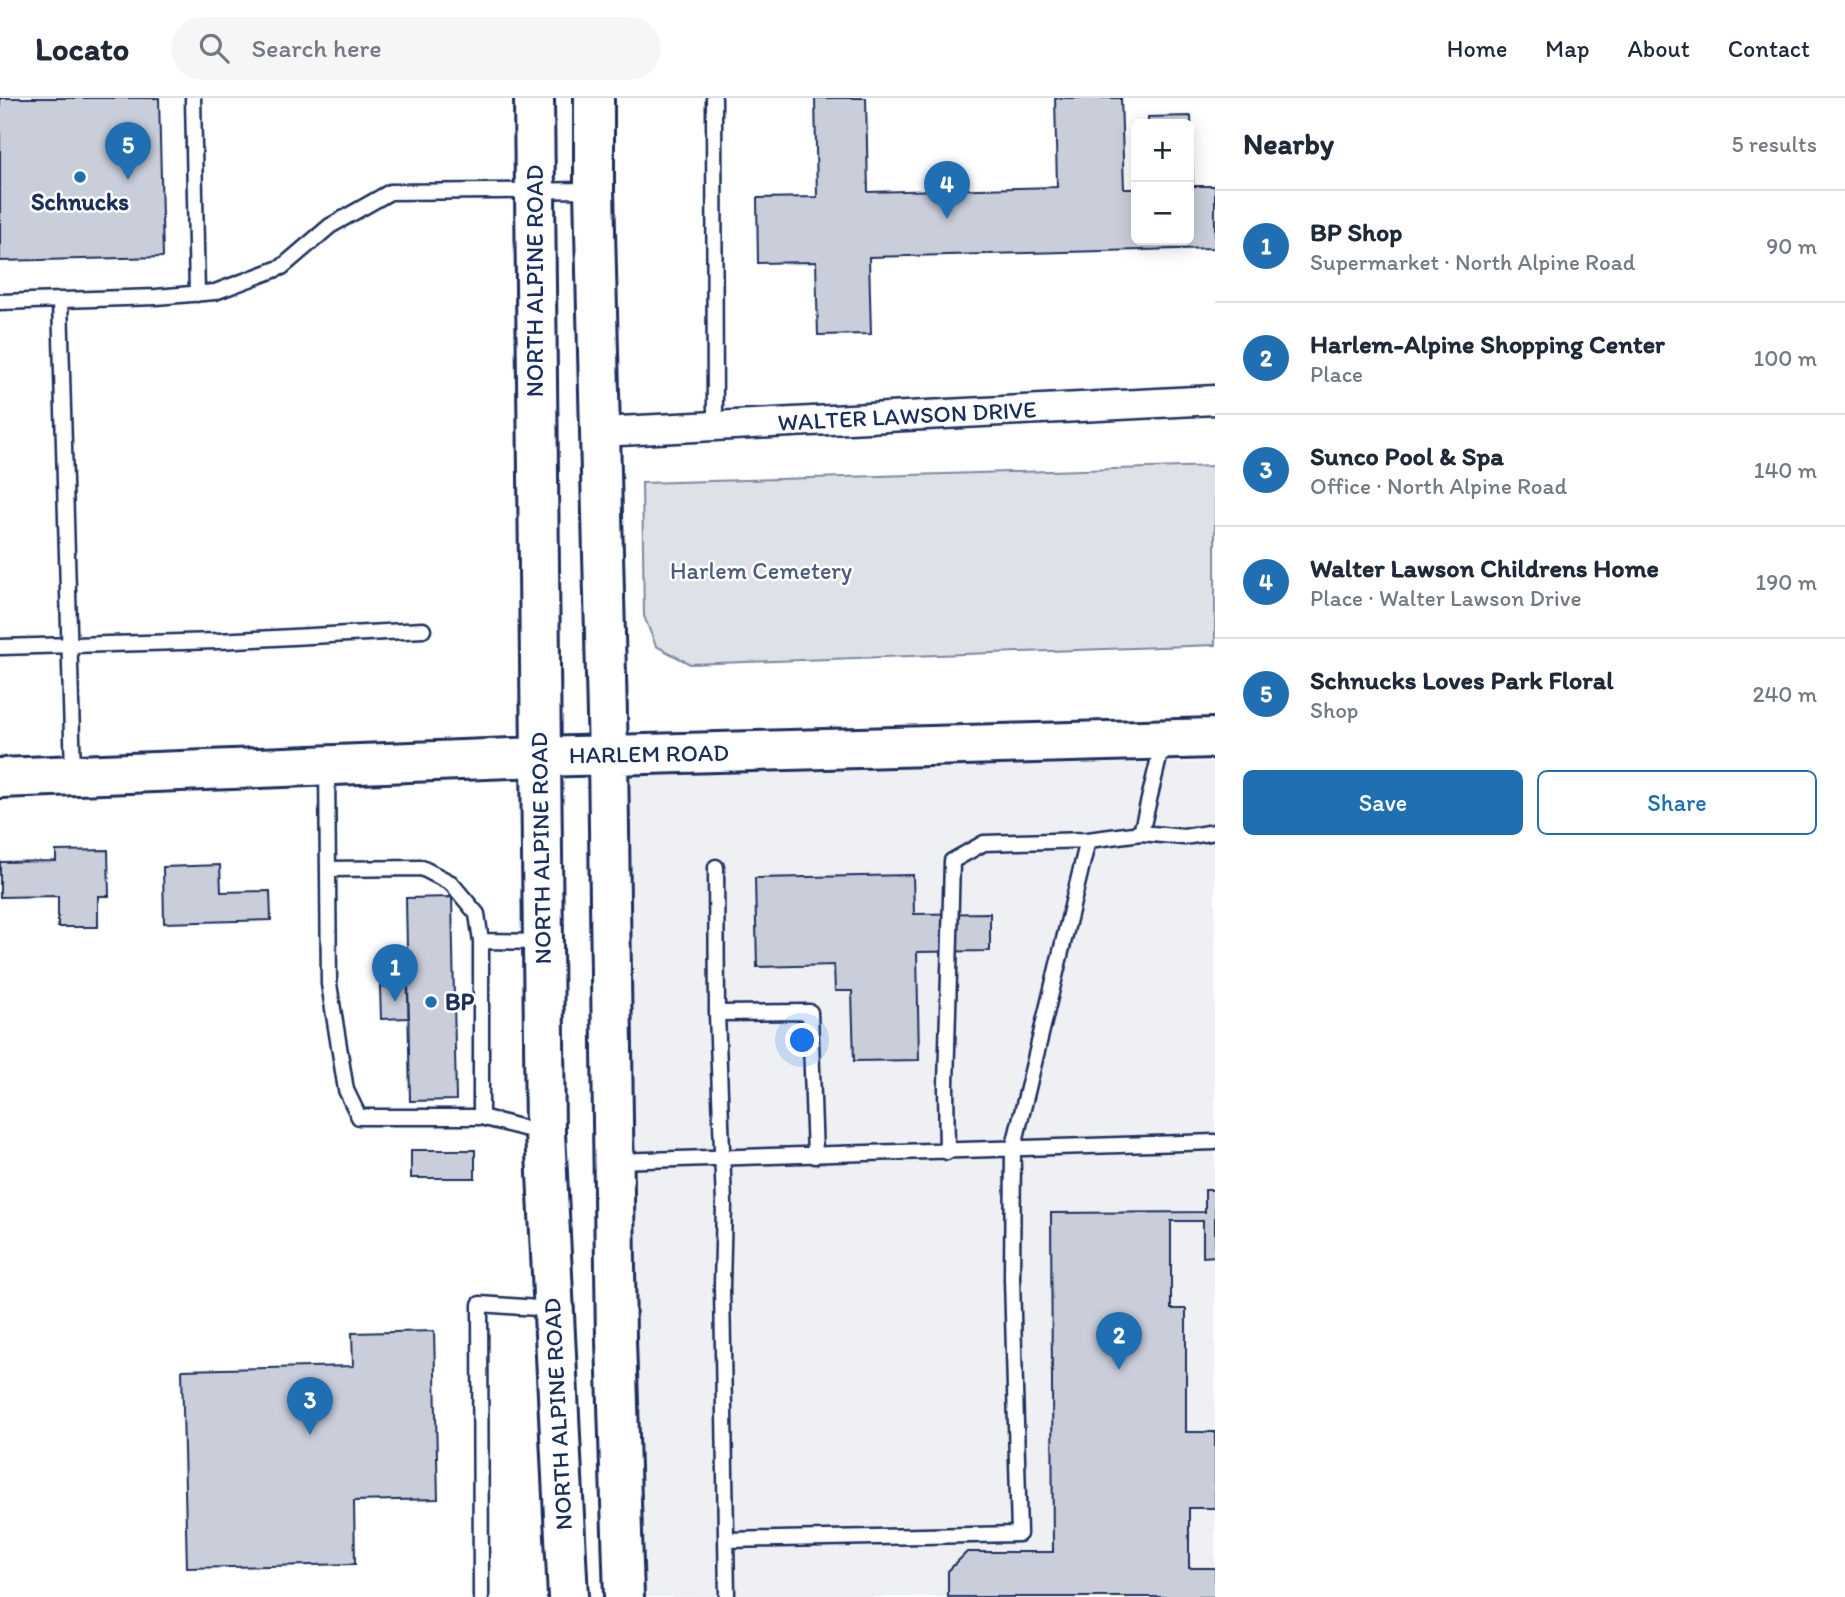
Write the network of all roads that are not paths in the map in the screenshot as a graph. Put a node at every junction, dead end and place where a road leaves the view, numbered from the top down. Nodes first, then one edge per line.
1 (193, 98) edge
2 (534, 98) edge
3 (594, 98) edge
4 (714, 98) edge
5 (594, 190) junction
6 (534, 191) junction
7 (197, 294) junction
8 (60, 300) junction
9 (0, 302) edge
10 (1215, 401) edge
11 (715, 425) junction
12 (600, 432) junction
13 (423, 630) dead end
14 (70, 646) junction
15 (0, 647) edge
16 (1215, 738) edge
17 (1163, 739) junction
18 (608, 756) junction
19 (539, 757) junction
20 (327, 766) junction
21 (73, 775) junction
22 (0, 778) edge
23 (1215, 832) edge
24 (1141, 833) junction
25 (1088, 840) junction
26 (716, 867) dead end
27 (328, 869) junction
28 (481, 941) junction
29 (542, 942) junction
30 (717, 1013) junction
31 (481, 1117) junction
32 (545, 1133) junction
33 (1215, 1142) edge
34 (1013, 1150) junction
35 (947, 1152) junction
36 (815, 1156) junction
37 (722, 1158) junction
38 (612, 1161) junction
39 (552, 1309) junction
40 (727, 1540) junction
41 (481, 1597) edge
42 (568, 1597) edge
43 (624, 1597) edge
44 (727, 1597) edge

1 - 7 lane
2 - 6 main road, NORTH ALPINE ROAD
3 - 5 main road
4 - 11 lane
5 - 6 lane
5 - 12 main road
6 - 7 lane
6 - 19 main road, NORTH ALPINE ROAD
7 - 8 lane
8 - 9 lane
8 - 14 lane
10 - 11 street, WALTER LAWSON DRIVE
11 - 12 street, WALTER LAWSON DRIVE
12 - 18 main road
13 - 14 lane
14 - 15 lane
14 - 21 lane
16 - 17 main road, HARLEM ROAD
17 - 18 main road, HARLEM ROAD
17 - 24 lane
18 - 19 main road, HARLEM ROAD
18 - 38 main road
19 - 20 main road, HARLEM ROAD
19 - 29 main road, NORTH ALPINE ROAD
20 - 21 main road, HARLEM ROAD
20 - 27 lane
21 - 22 main road, HARLEM ROAD
23 - 24 lane
24 - 25 lane
25 - 34 lane
25 - 35 lane
26 - 30 lane
27 - 28 lane
27 - 31 lane
28 - 29 lane
28 - 31 lane
29 - 32 main road, NORTH ALPINE ROAD
30 - 36 lane
30 - 37 lane
31 - 32 lane
32 - 39 main road, NORTH ALPINE ROAD
33 - 34 lane
34 - 35 lane
34 - 40 lane
35 - 36 lane
36 - 37 lane
37 - 38 lane
37 - 40 lane
38 - 43 main road
39 - 41 lane
39 - 42 main road, NORTH ALPINE ROAD
40 - 44 lane

